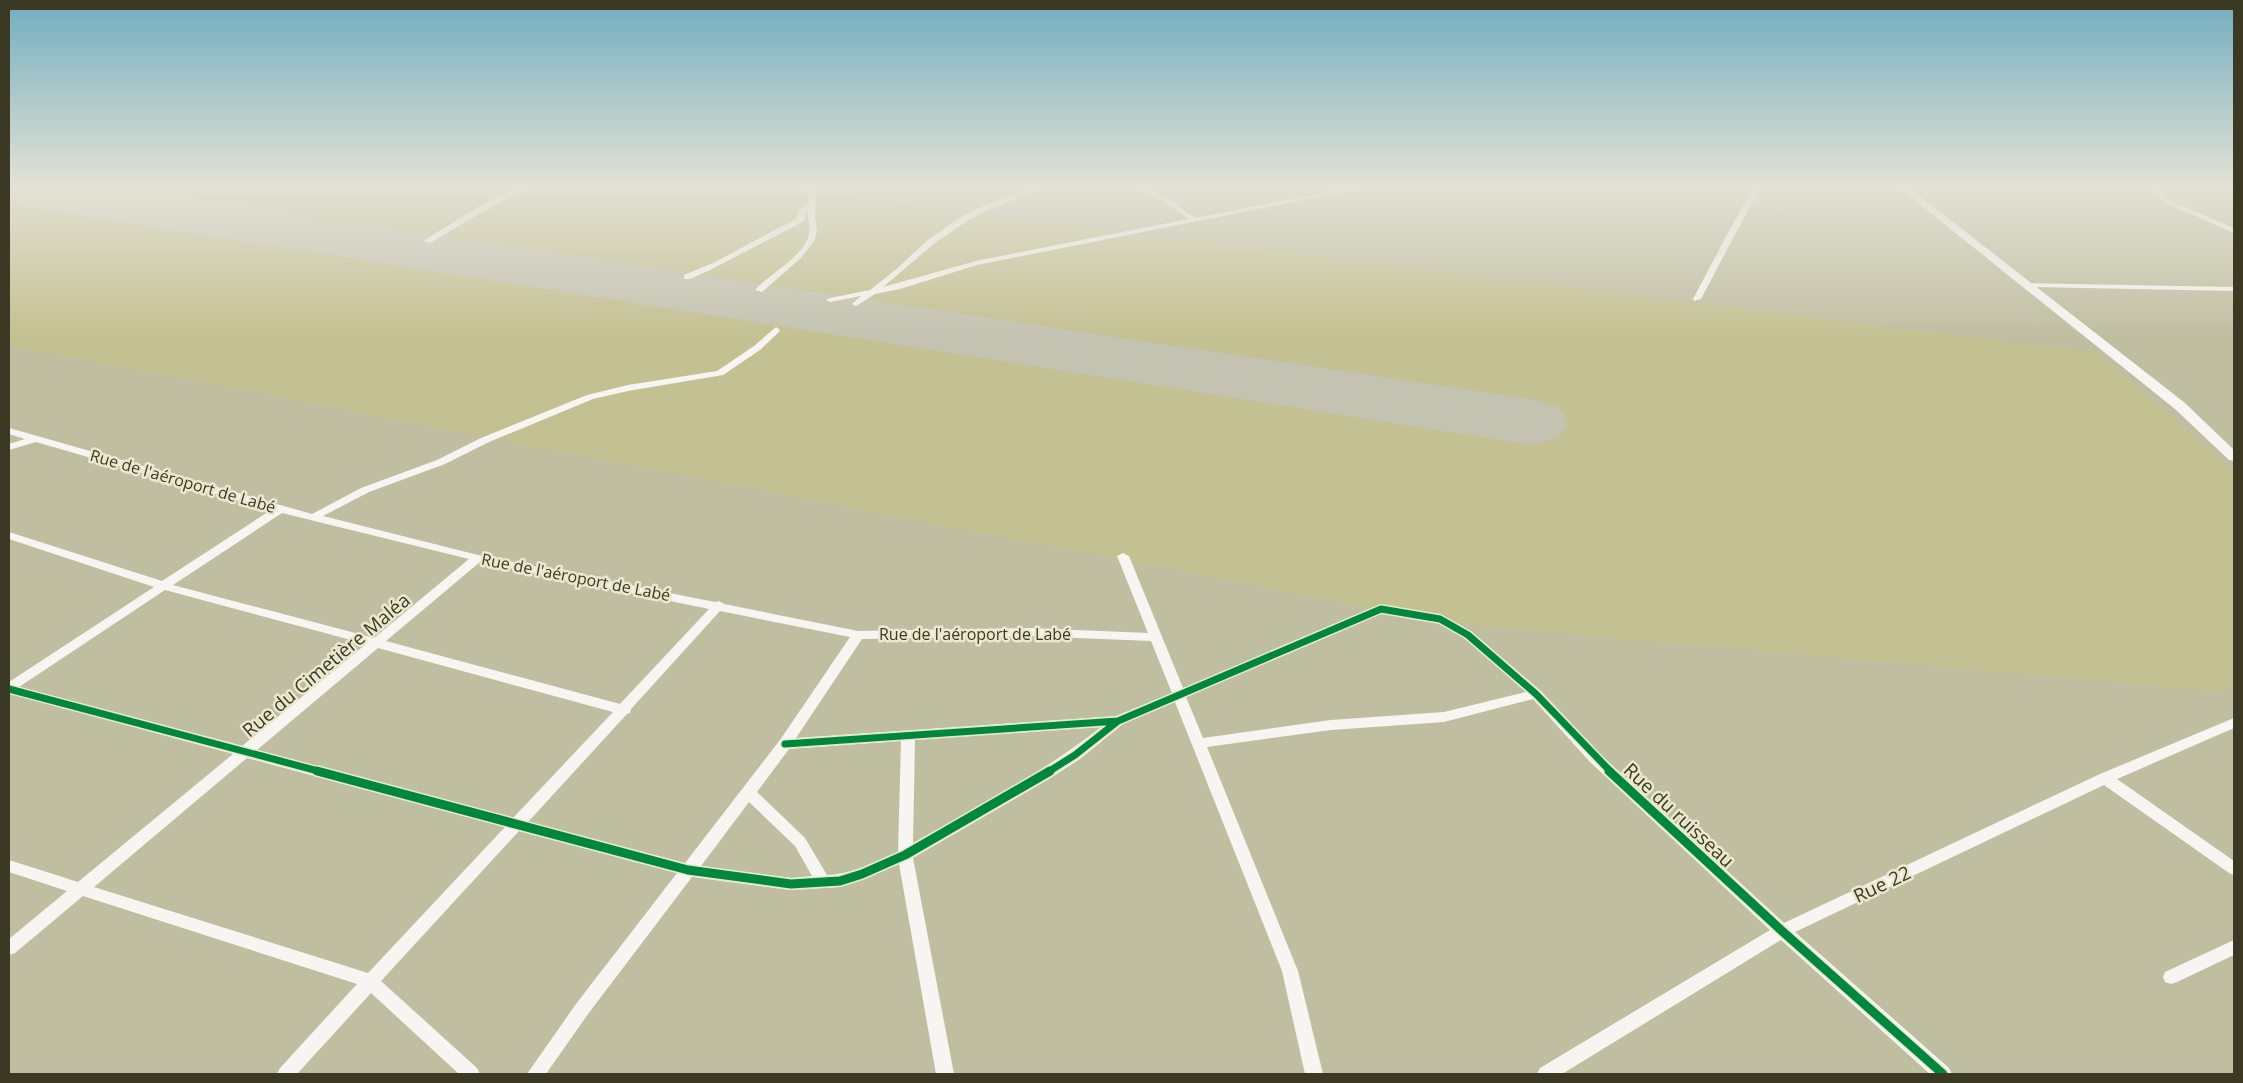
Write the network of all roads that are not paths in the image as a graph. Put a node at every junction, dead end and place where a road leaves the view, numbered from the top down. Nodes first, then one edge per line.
1 (434, 237) edge
2 (767, 237) edge
3 (813, 237) edge
4 (940, 237) edge
5 (1110, 237) edge
6 (1730, 237) edge
7 (1965, 237) edge
8 (426, 241) dead end
9 (687, 277) dead end
10 (2027, 285) junction
11 (2234, 289) edge
12 (759, 290) dead end
13 (868, 293) junction
14 (1697, 299) dead end
15 (830, 300) dead end
16 (856, 304) dead end
17 (776, 330) dead end
18 (9, 431) edge
19 (35, 439) junction
20 (9, 447) edge
21 (2234, 456) edge
22 (280, 509) junction
23 (314, 517) junction
24 (9, 535) edge
25 (1124, 556) dead end
26 (478, 558) junction
27 (164, 586) junction
28 (719, 605) junction
29 (858, 635) junction
30 (1156, 637) junction
31 (376, 643) junction
32 (1536, 694) junction
33 (1179, 695) junction
34 (624, 710) junction
35 (1118, 721) junction
36 (2234, 723) edge
37 (908, 736) junction
38 (785, 744) junction
39 (1198, 744) junction
40 (245, 752) junction
41 (2105, 778) junction
42 (748, 792) junction
43 (517, 824) junction
44 (905, 856) junction
45 (9, 866) edge
46 (2234, 869) edge
47 (688, 870) junction
48 (823, 882) junction
49 (81, 889) junction
50 (1782, 931) junction
51 (2234, 946) edge
52 (9, 948) edge
53 (2171, 977) dead end
54 (370, 980) junction
55 (286, 1074) edge
56 (471, 1074) edge
57 (536, 1074) edge
58 (945, 1074) edge
59 (1314, 1074) edge
60 (1546, 1074) edge
61 (1943, 1074) edge

1 - 8 street
2 - 9 street
3 - 12 street
4 - 13 street
5 - 13 street
6 - 14 street
7 - 10 street
10 - 11 street
10 - 21 street
13 - 15 street
13 - 16 street
17 - 23 street
18 - 19 street, Rue de l'aéroport de Labé
19 - 20 street
19 - 22 street, Rue de l'aéroport de Labé
22 - 23 street, Rue de l'aéroport de Labé
22 - 27 street
23 - 26 street, Rue de l'aéroport de Labé
24 - 27 street
25 - 30 street
26 - 28 street, Rue de l'aéroport de Labé
26 - 31 street, Rue du Cimetière Maléa
27 - 31 street
27 - 40 street
28 - 29 street, Rue de l'aéroport de Labé
28 - 34 street
29 - 30 street, Rue de l'aéroport de Labé
29 - 38 street
30 - 33 street
31 - 34 street
31 - 40 street, Rue du Cimetière Maléa
32 - 33 street, Rue du ruisseau
32 - 39 street
32 - 50 street, Rue du ruisseau
33 - 35 street
33 - 39 street
34 - 43 street
35 - 37 street
35 - 44 street
36 - 41 street, Rue 22
37 - 38 street
37 - 44 street
38 - 42 street
39 - 59 street
40 - 43 street
40 - 49 street, Rue du Cimetière Maléa
41 - 46 street
41 - 50 street, Rue 22
42 - 47 street
42 - 48 street
43 - 47 street
43 - 54 street
44 - 48 street
44 - 58 street
45 - 49 street
47 - 48 street
47 - 57 street
49 - 52 street, Rue du Cimetière Maléa
49 - 54 street
50 - 60 street, Rue 22
50 - 61 street, Rue du ruisseau
51 - 53 street
54 - 55 street
54 - 56 street

